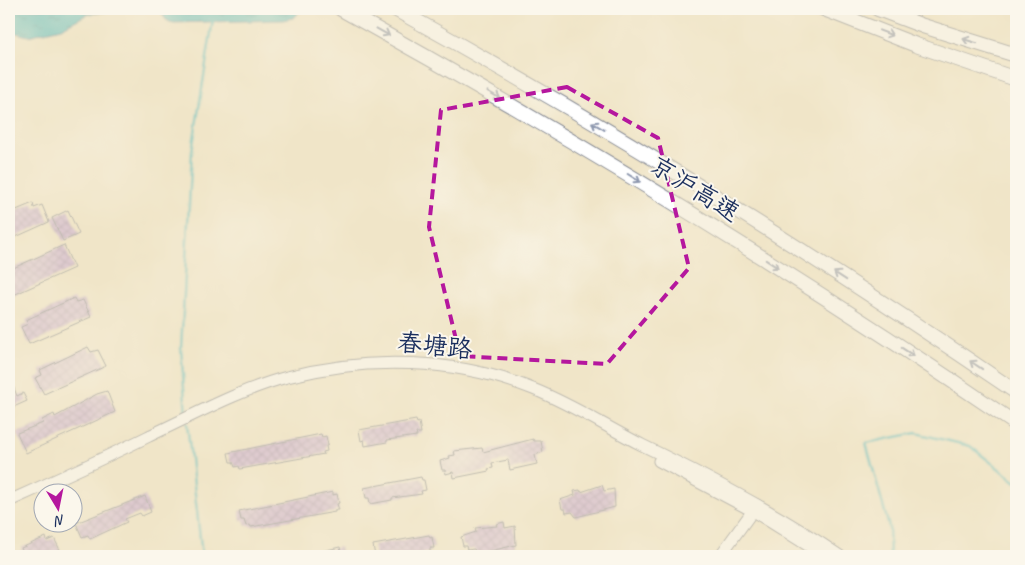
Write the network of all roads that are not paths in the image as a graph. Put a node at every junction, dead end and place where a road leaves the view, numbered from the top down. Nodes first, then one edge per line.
1 (341, 9) edge
2 (395, 9) edge
3 (824, 9) edge
4 (878, 9) edge
5 (1016, 56) edge
6 (1016, 79) edge
7 (1016, 392) edge
8 (1016, 424) edge
9 (170, 429) junction
10 (9, 501) edge
11 (9, 508) edge
12 (755, 508) junction
13 (720, 556) edge
14 (825, 556) edge
15 (840, 556) edge

1 -> 8 highway, 京沪高速
7 -> 2 highway, 京沪高速
3 -> 6 highway
5 -> 4 highway
9 - 10 street, 春塘路
9 - 11 street, 春塘路
9 - 12 street, 春塘路
12 - 13 street
12 - 14 street, 春塘路
12 - 15 street, 春塘路

